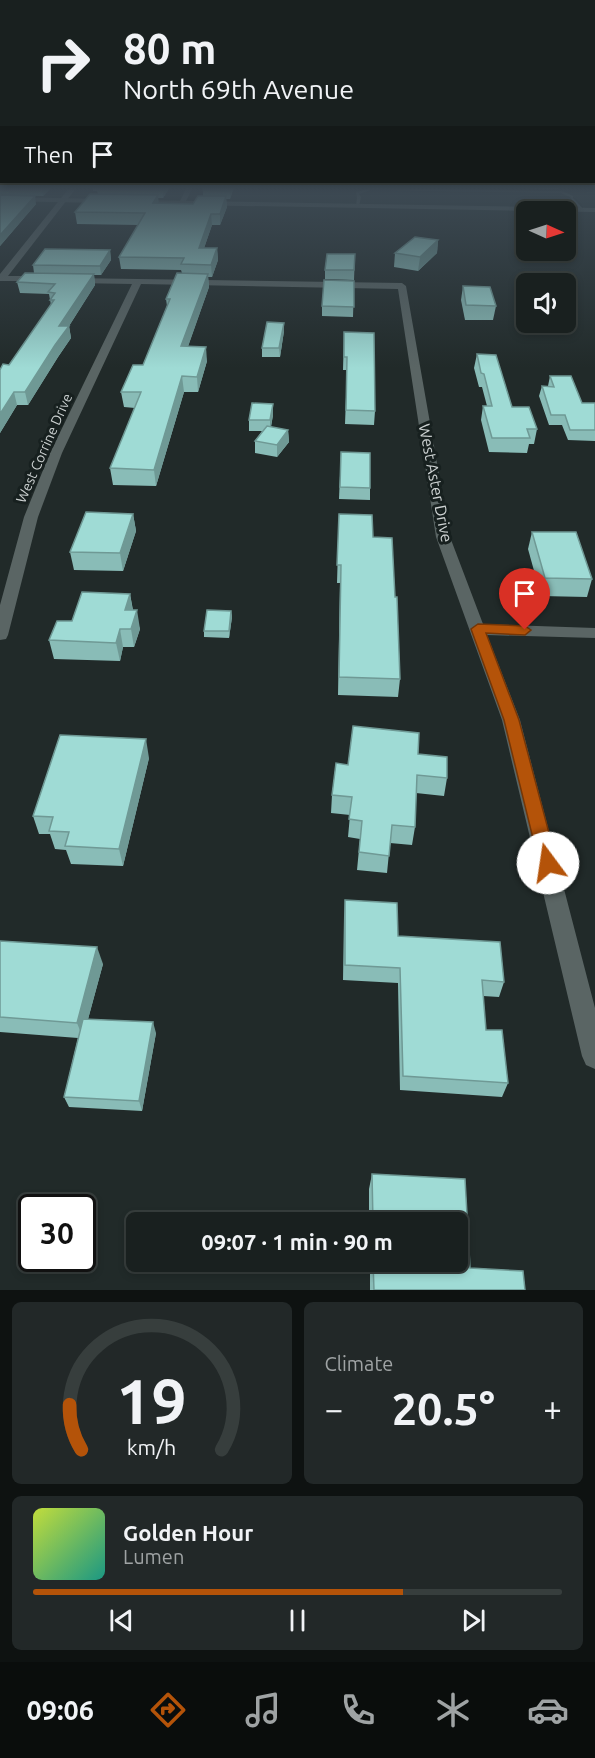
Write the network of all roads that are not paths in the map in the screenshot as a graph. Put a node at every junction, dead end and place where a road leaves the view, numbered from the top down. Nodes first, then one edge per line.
1 (25, 247) edge
2 (0, 278) edge
3 (53, 279) edge
4 (64, 279) edge
5 (138, 281) junction
6 (478, 629) junction
7 (595, 633) edge
8 (0, 635) edge
9 (595, 1056) edge

1 - 2 street
2 - 3 street
4 - 5 street
5 - 6 street, West Aster Drive
5 - 8 street, West Corrine Drive
6 - 7 street
6 - 9 street, West Aster Drive

